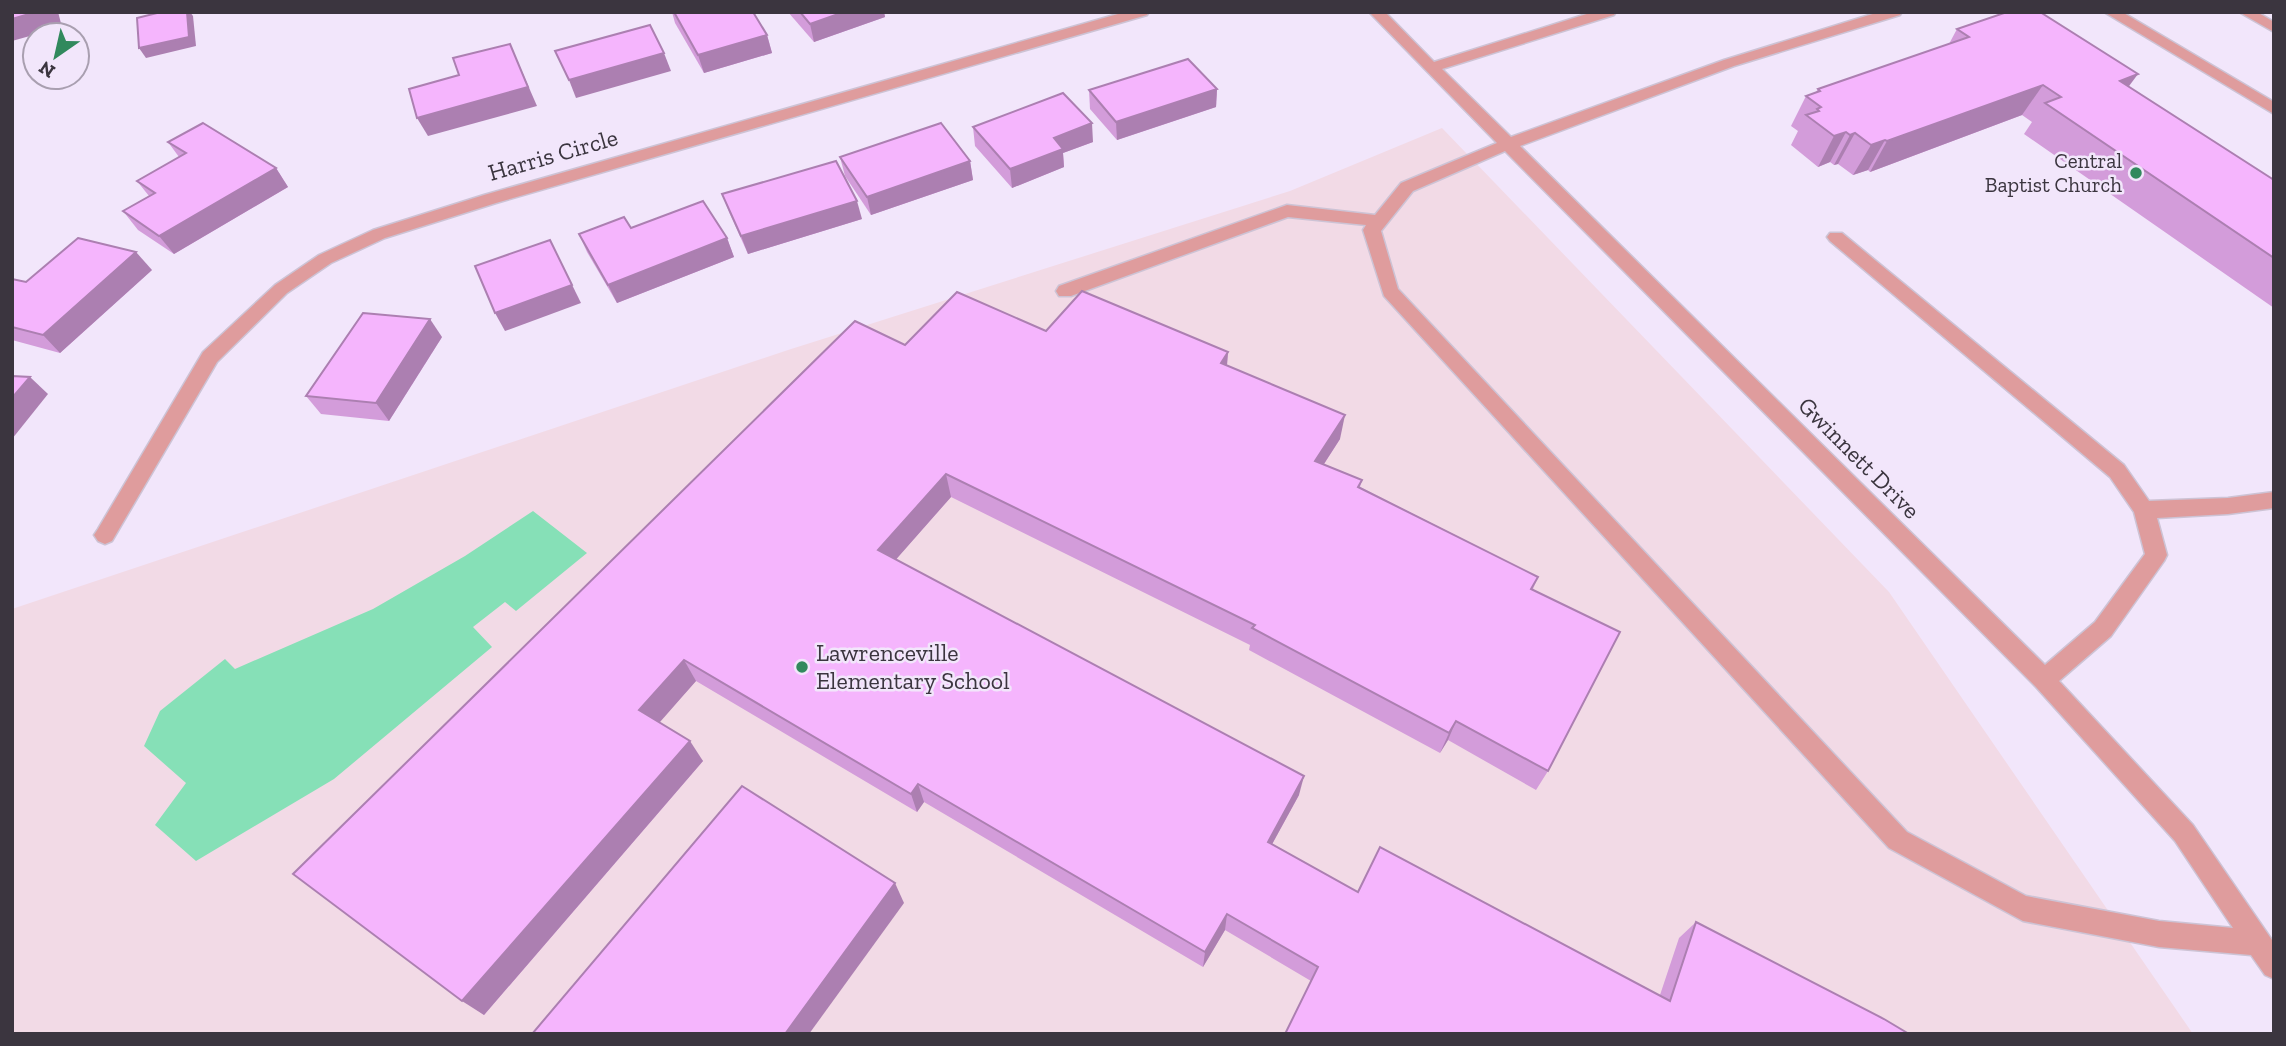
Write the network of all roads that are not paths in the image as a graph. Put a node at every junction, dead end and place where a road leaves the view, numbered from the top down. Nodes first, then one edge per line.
1 (1142, 12) edge
2 (1376, 12) edge
3 (1609, 12) edge
4 (1895, 12) edge
5 (2111, 12) edge
6 (2246, 12) edge
7 (2274, 28) edge
8 (1433, 67) junction
9 (2274, 109) edge
10 (1510, 144) junction
11 (1379, 221) junction
12 (1836, 237) dead end
13 (1065, 291) dead end
14 (2274, 500) edge
15 (2144, 510) junction
16 (105, 535) dead end
17 (2044, 680) junction
18 (2259, 943) junction
19 (2274, 967) edge

1 - 16 street, Harris Circle
2 - 8 street, Gwinnett Drive
3 - 8 street
4 - 10 street
5 - 9 street
6 - 7 street
8 - 10 street, Gwinnett Drive
10 - 11 street
10 - 17 street, Gwinnett Drive
11 - 13 street
11 - 18 street
12 - 15 street
14 - 15 street
15 - 17 street
17 - 18 street, Gwinnett Drive
18 - 19 street, Gwinnett Drive

